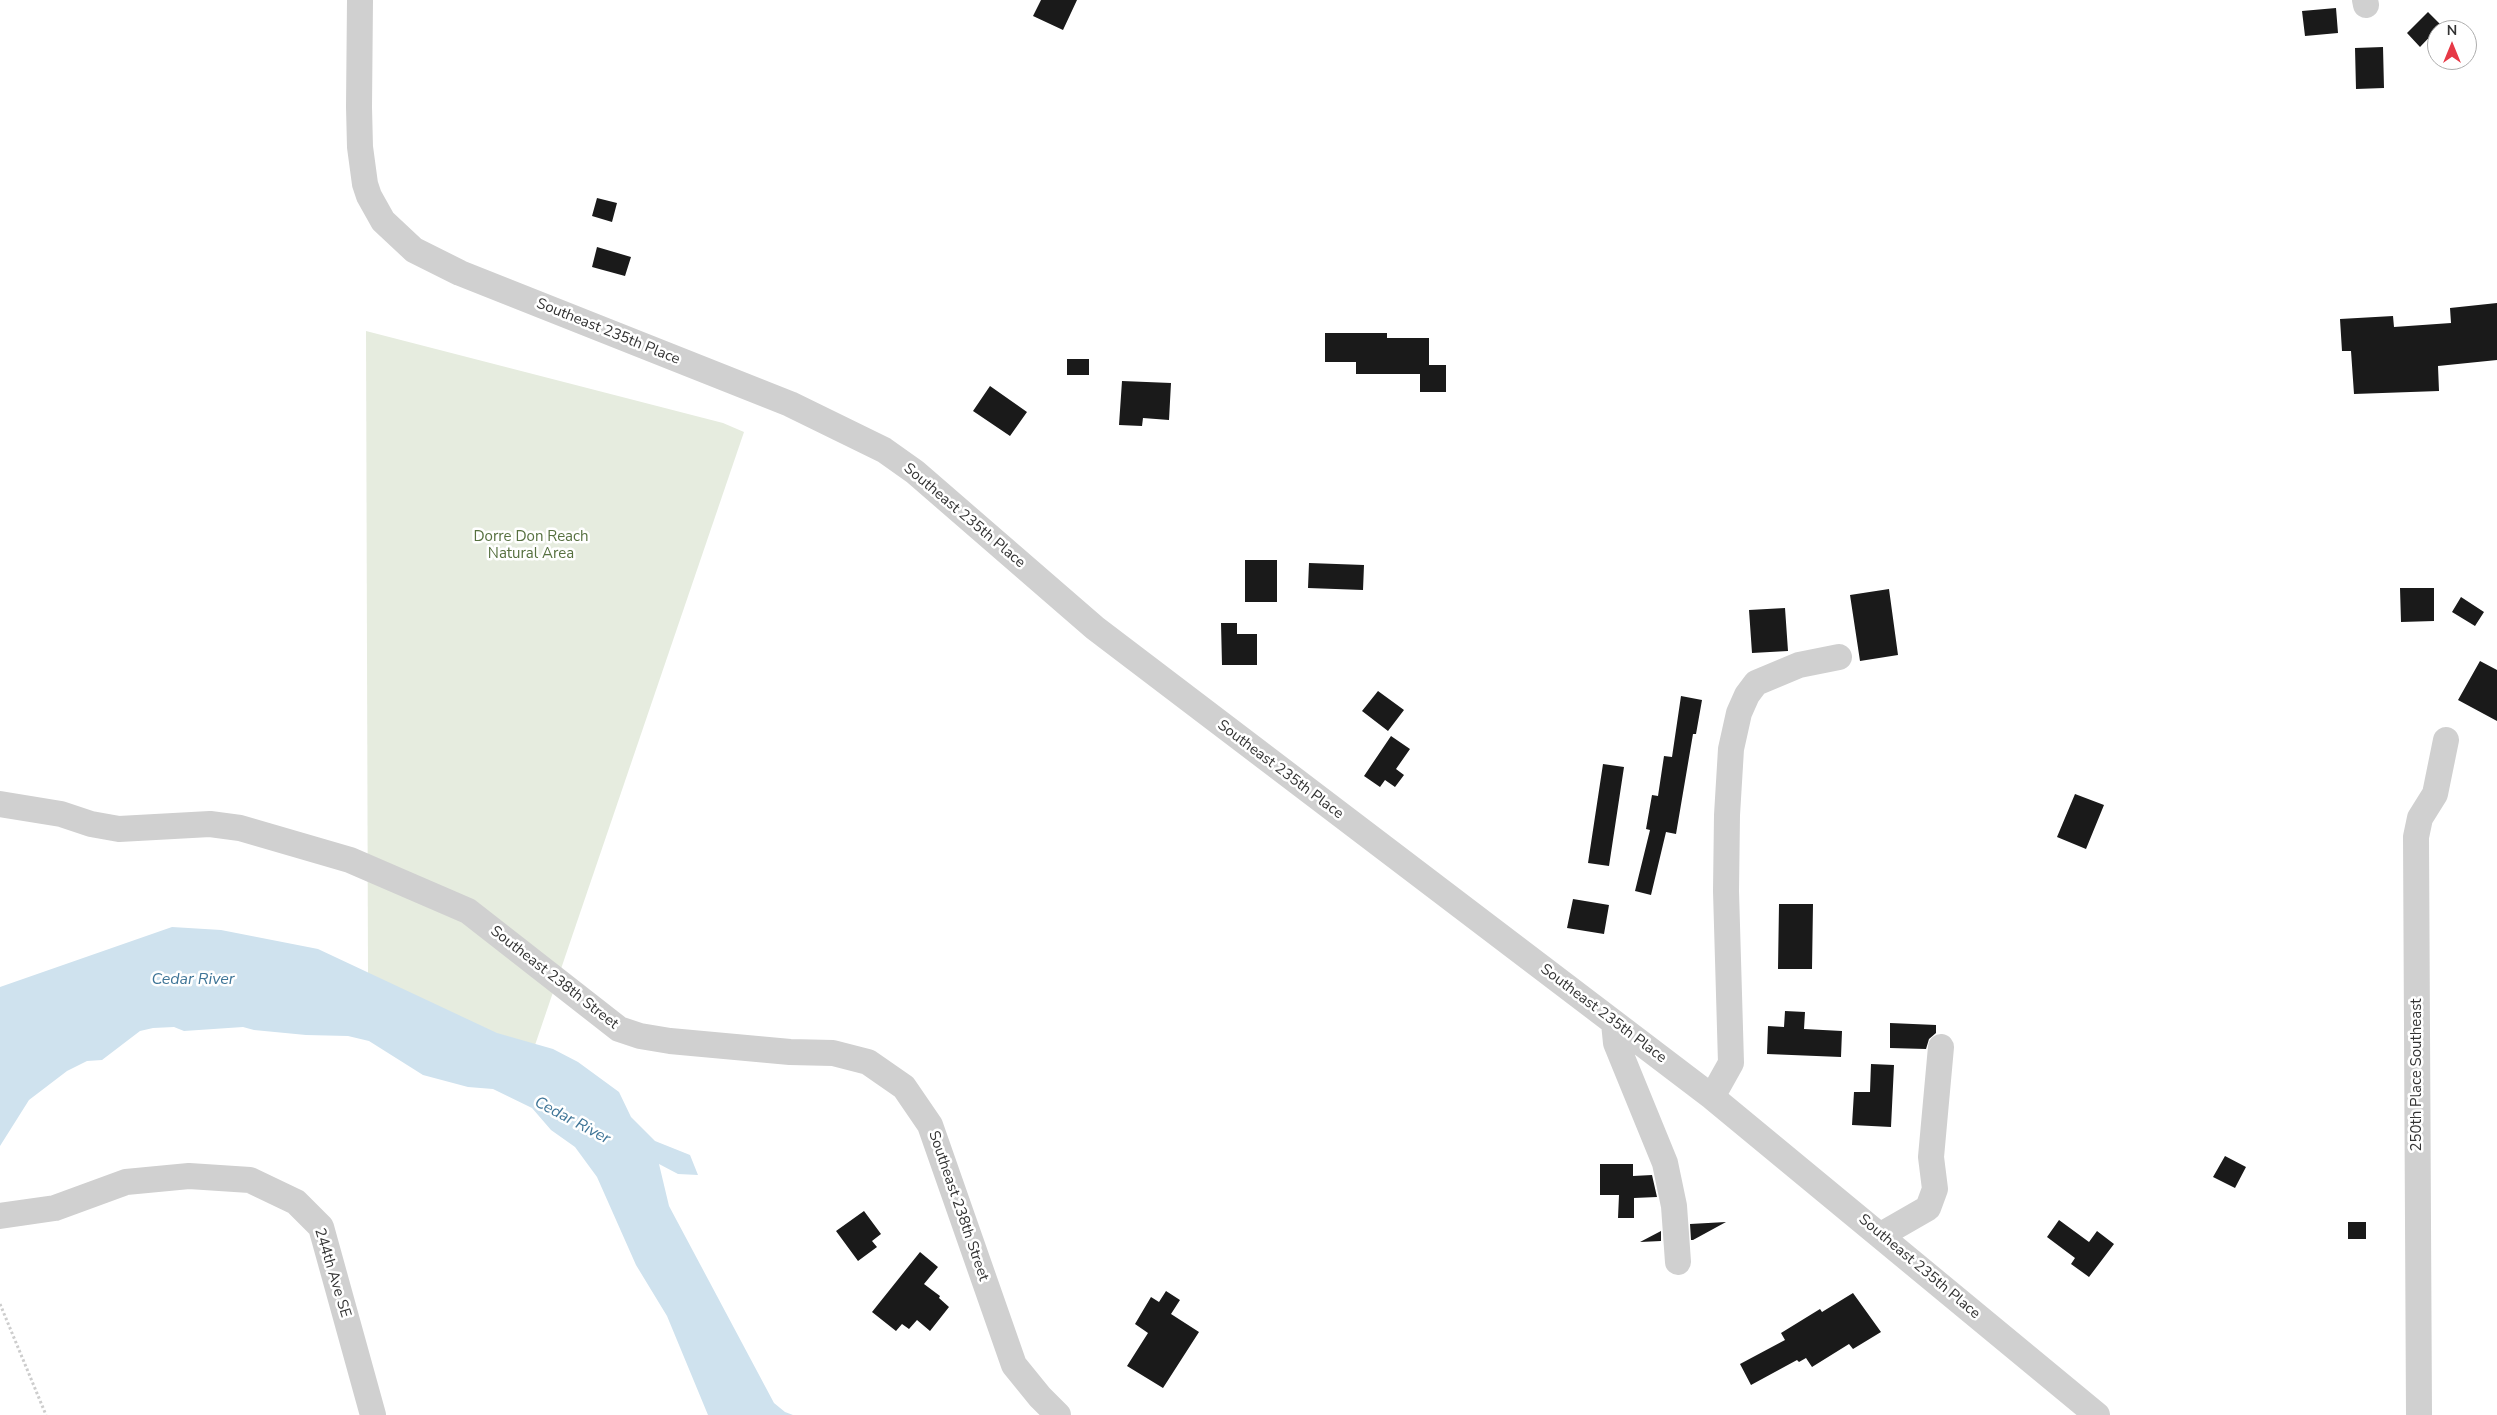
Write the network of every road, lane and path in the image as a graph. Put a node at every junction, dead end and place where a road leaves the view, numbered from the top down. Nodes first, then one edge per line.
1 (360, 0) edge
2 (1839, 657) dead end
3 (2446, 740) dead end
4 (0, 804) edge
5 (1614, 1023) junction
6 (1941, 1047) dead end
7 (1712, 1097) junction
8 (0, 1216) edge
9 (1881, 1235) junction
10 (1678, 1262) dead end
11 (0, 1304) edge
12 (46, 1415) edge
13 (373, 1415) edge
14 (1058, 1415) edge
15 (2097, 1415) edge
16 (2419, 1415) edge

1 - 5 street, Southeast 235th Place
2 - 7 street
3 - 16 street, 250th Place Southeast
4 - 14 street, Southeast 238th Street
5 - 7 street, Southeast 235th Place
5 - 10 street
6 - 9 street
7 - 9 street, Southeast 235th Place
8 - 13 street, 244th Ave SE
9 - 15 street, Southeast 235th Place
11 - 12 path

